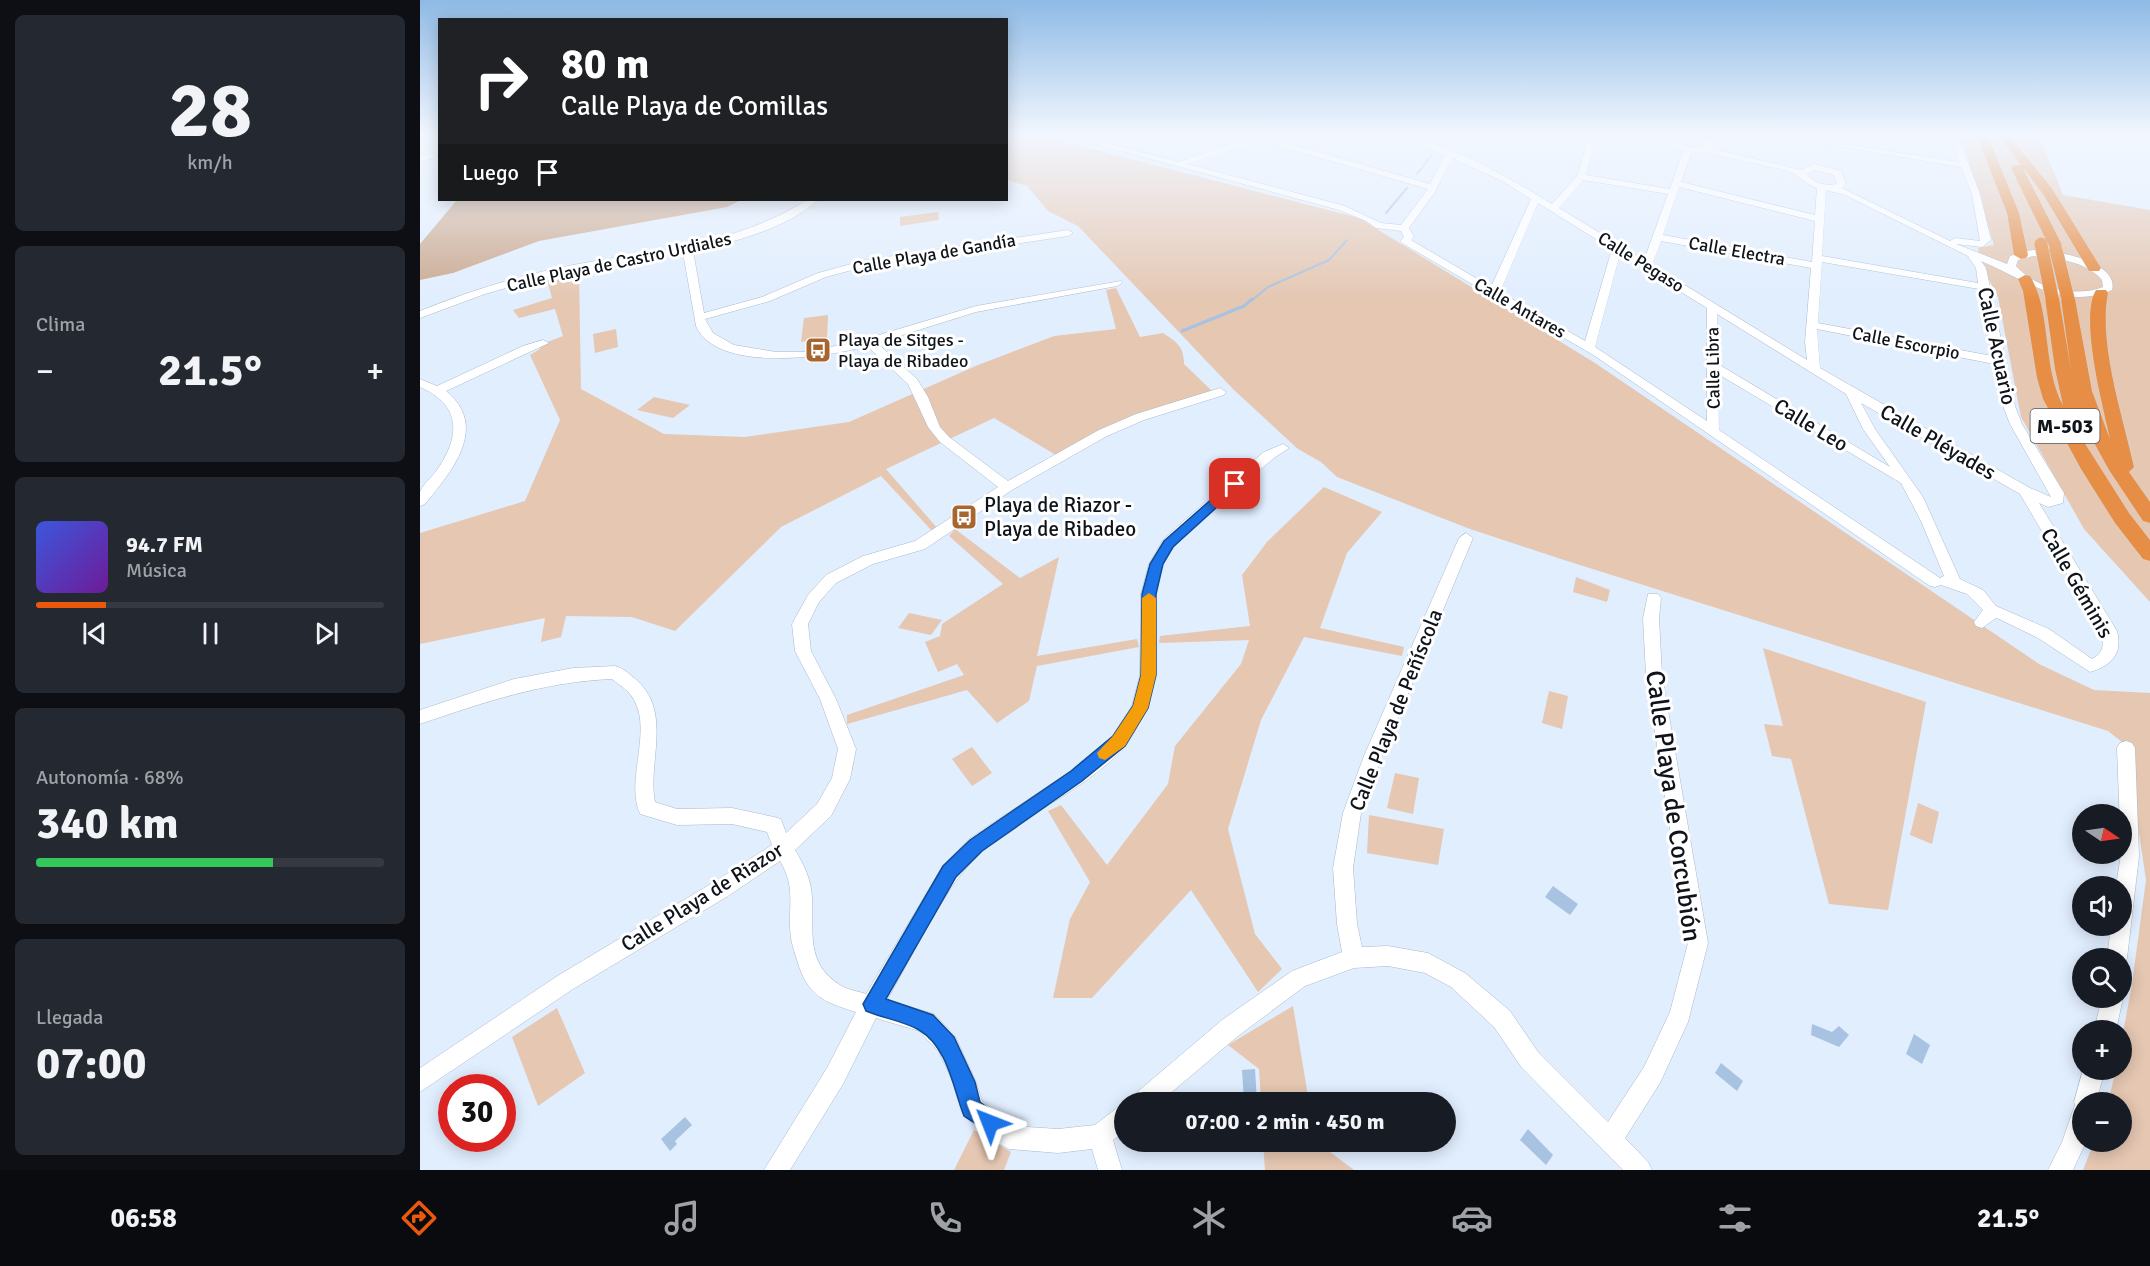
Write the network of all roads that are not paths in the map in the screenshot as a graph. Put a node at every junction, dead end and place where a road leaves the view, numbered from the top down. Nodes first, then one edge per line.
1 (1276, 191) edge
2 (1431, 191) edge
3 (1524, 191) edge
4 (1569, 191) edge
5 (1673, 191) edge
6 (1686, 191) edge
7 (1827, 191) edge
8 (1840, 191) edge
9 (1858, 191) edge
10 (1975, 191) edge
11 (2004, 191) edge
12 (2018, 191) edge
13 (2024, 191) edge
14 (2046, 191) edge
15 (1536, 197) junction
16 (811, 201) edge
17 (1554, 208) junction
18 (1820, 219) junction
19 (1068, 233) dead end
20 (1405, 235) junction
21 (1657, 237) junction
22 (1955, 242) junction
23 (2048, 245) junction
24 (1617, 247) junction
25 (688, 251) junction
26 (1972, 255) junction
27 (2017, 256) junction
28 (1817, 262) junction
29 (1647, 266) junction
30 (2094, 268) junction
31 (2019, 275) junction
32 (1117, 283) dead end
33 (1984, 287) junction
34 (1494, 293) junction
35 (2101, 293) junction
36 (2060, 299) junction
37 (1712, 306) junction
38 (420, 315) edge
39 (700, 317) junction
40 (1813, 325) junction
41 (543, 343) dead end
42 (871, 343) junction
43 (1589, 349) junction
44 (1998, 361) junction
45 (1713, 366) junction
46 (1814, 369) junction
47 (420, 383) edge
48 (436, 391) junction
49 (1220, 392) dead end
50 (1851, 392) junction
51 (1713, 430) junction
52 (1283, 448) dead end
53 (1909, 484) junction
54 (1007, 487) junction
55 (2025, 491) junction
56 (420, 501) edge
57 (2150, 514) edge
58 (1466, 538) dead end
59 (2150, 540) edge
60 (2150, 554) edge
61 (1954, 582) junction
62 (1653, 598) dead end
63 (2090, 666) joint
64 (420, 717) edge
65 (2126, 748) dead end
66 (783, 848) junction
67 (2118, 948) edge
68 (1354, 958) junction
69 (872, 1004) junction
70 (420, 1081) edge
71 (1155, 1092) edge
72 (1114, 1125) edge
73 (1100, 1136) junction
74 (1611, 1139) junction
75 (2072, 1149) edge
76 (776, 1170) edge
77 (1110, 1170) edge
78 (1640, 1170) edge
79 (2060, 1170) edge

1 - 20 street, Calle Antares
2 - 20 street
3 - 15 street, Calle Pegaso
4 - 17 street
5 - 21 street
6 - 18 street
7 - 18 street
8 - 26 street
9 - 22 street
10 - 22 street
11 - 27 highway
12 - 23 highway, M-503
13 - 23 highway, M-503
14 - 30 highway
15 - 17 street, Calle Pegaso
15 - 34 street
16 - 25 street, Calle Playa de Castro Urdiales
17 - 24 street, Calle Pegaso
18 - 28 street
19 - 39 street, Calle Playa de Gandía
20 - 34 street, Calle Antares
21 - 28 street, Calle Electra
21 - 29 street
22 - 27 street
23 - 36 highway, M-503, bridge
24 - 29 street, Calle Pegaso
24 - 43 street
25 - 38 street, Calle Playa de Castro Urdiales
25 - 39 street
26 - 31 street
26 - 33 street, Calle Acuario
27 - 30 street
27 - 31 street
28 - 33 street, Calle Electra
28 - 40 street
29 - 37 street, Calle Pegaso
30 - 35 street
31 - 35 street
31 - 60 highway, M-503
32 - 42 street
33 - 44 street, Calle Acuario
34 - 43 street, Calle Antares
35 - 57 highway, M-503
36 - 57 highway, M-503
36 - 59 highway, M-503
37 - 45 street, Calle Libra
37 - 46 street, Calle Pegaso
39 - 42 street
40 - 44 street, Calle Escorpio
40 - 46 street
41 - 48 street
42 - 54 street
43 - 51 street, Calle Antares
44 - 55 street, Calle Acuario
45 - 51 street, Calle Libra
45 - 53 street, Calle Leo
46 - 50 street, Calle Pegaso
47 - 48 street
48 - 56 street
49 - 54 street, Calle Playa de Riazor
50 - 53 street
50 - 55 street, Calle Pléyades
51 - 61 street, Calle Antares
52 - 69 street
53 - 61 street
54 - 66 street, Calle Playa de Riazor
55 - 63 street, Calle Géminis
58 - 68 street, Calle Playa de Peñíscola
61 - 63 street, Calle Antares
62 - 74 street, Calle Playa de Corcubión
64 - 66 street
65 - 67 street
66 - 69 street
66 - 70 street, Calle Playa de Riazor
68 - 71 street
68 - 74 street
69 - 73 street
69 - 76 street
72 - 73 street
73 - 77 street
74 - 78 street
75 - 79 street

